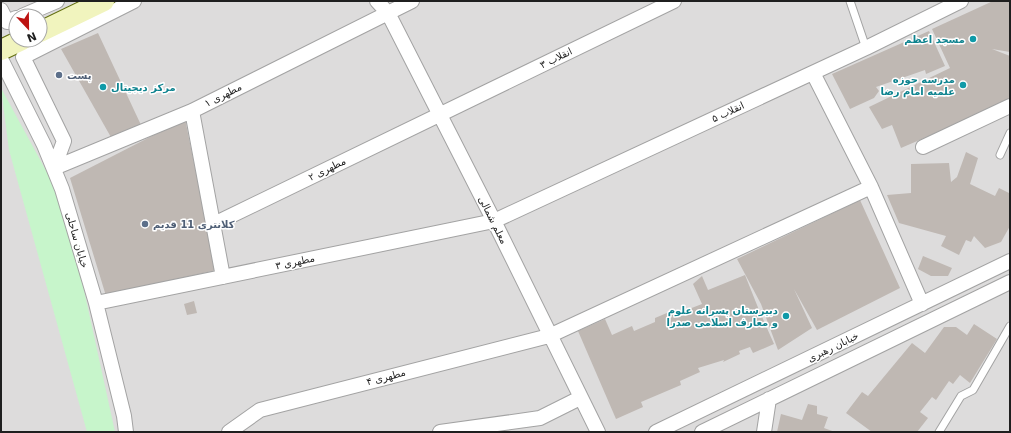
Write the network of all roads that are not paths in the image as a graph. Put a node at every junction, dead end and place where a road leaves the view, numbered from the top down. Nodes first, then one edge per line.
1 (57, 1) edge
2 (104, 1) edge
3 (134, 1) edge
4 (412, 1) edge
5 (674, 1) edge
6 (850, 1) edge
7 (961, 1) edge
8 (384, 6) edge
9 (41, 8) edge
10 (1, 10) edge
11 (8, 22) edge
12 (48, 28) edge
13 (866, 48) junction
14 (1, 59) edge
15 (813, 73) junction
16 (1010, 106) edge
17 (192, 111) junction
18 (439, 115) junction
19 (1010, 133) edge
20 (923, 147) dead end
21 (1000, 155) dead end
22 (54, 168) junction
23 (871, 187) junction
24 (494, 221) junction
25 (214, 224) junction
26 (1010, 261) edge
27 (224, 277) junction
28 (1010, 282) edge
29 (96, 303) junction
30 (922, 304) junction
31 (1010, 326) edge
32 (549, 336) junction
33 (580, 398) junction
34 (769, 399) junction
35 (126, 432) edge
36 (228, 432) edge
37 (440, 432) edge
38 (598, 432) edge
39 (656, 432) edge
40 (702, 432) edge
41 (764, 432) edge
42 (939, 432) edge

1 - 9 street
2 - 12 main road
3 - 22 street
4 - 8 street, مطهری ۱
5 - 18 street, انقلاب ۳
6 - 13 lane
7 - 13 street, انقلاب ۵
8 - 17 street, مطهری ۱
8 - 18 street, معلم شمالی
10 - 11 street
13 - 15 street, انقلاب ۵
14 - 22 street, خیابان ساحلی
15 - 23 street
15 - 24 street, انقلاب ۵
16 - 20 street
17 - 22 street, مطهری ۱
17 - 25 street
18 - 24 street, معلم شمالی
18 - 25 street, مطهری ۲
19 - 21 lane
22 - 29 street, خیابان ساحلی
23 - 30 street
23 - 32 street, مطهری ۴
24 - 27 street, مطهری ۳
24 - 32 street, معلم شمالی
25 - 27 street
26 - 30 street, خیابان رهبری
27 - 29 street, مطهری ۳
28 - 34 street, خیابان رهبری
29 - 35 street, خیابان ساحلی
30 - 39 street, خیابان رهبری
31 - 42 lane
32 - 33 street, معلم شمالی
32 - 36 street, مطهری ۴
33 - 37 street
33 - 38 street, معلم شمالی
34 - 40 street, خیابان رهبری
34 - 41 street

